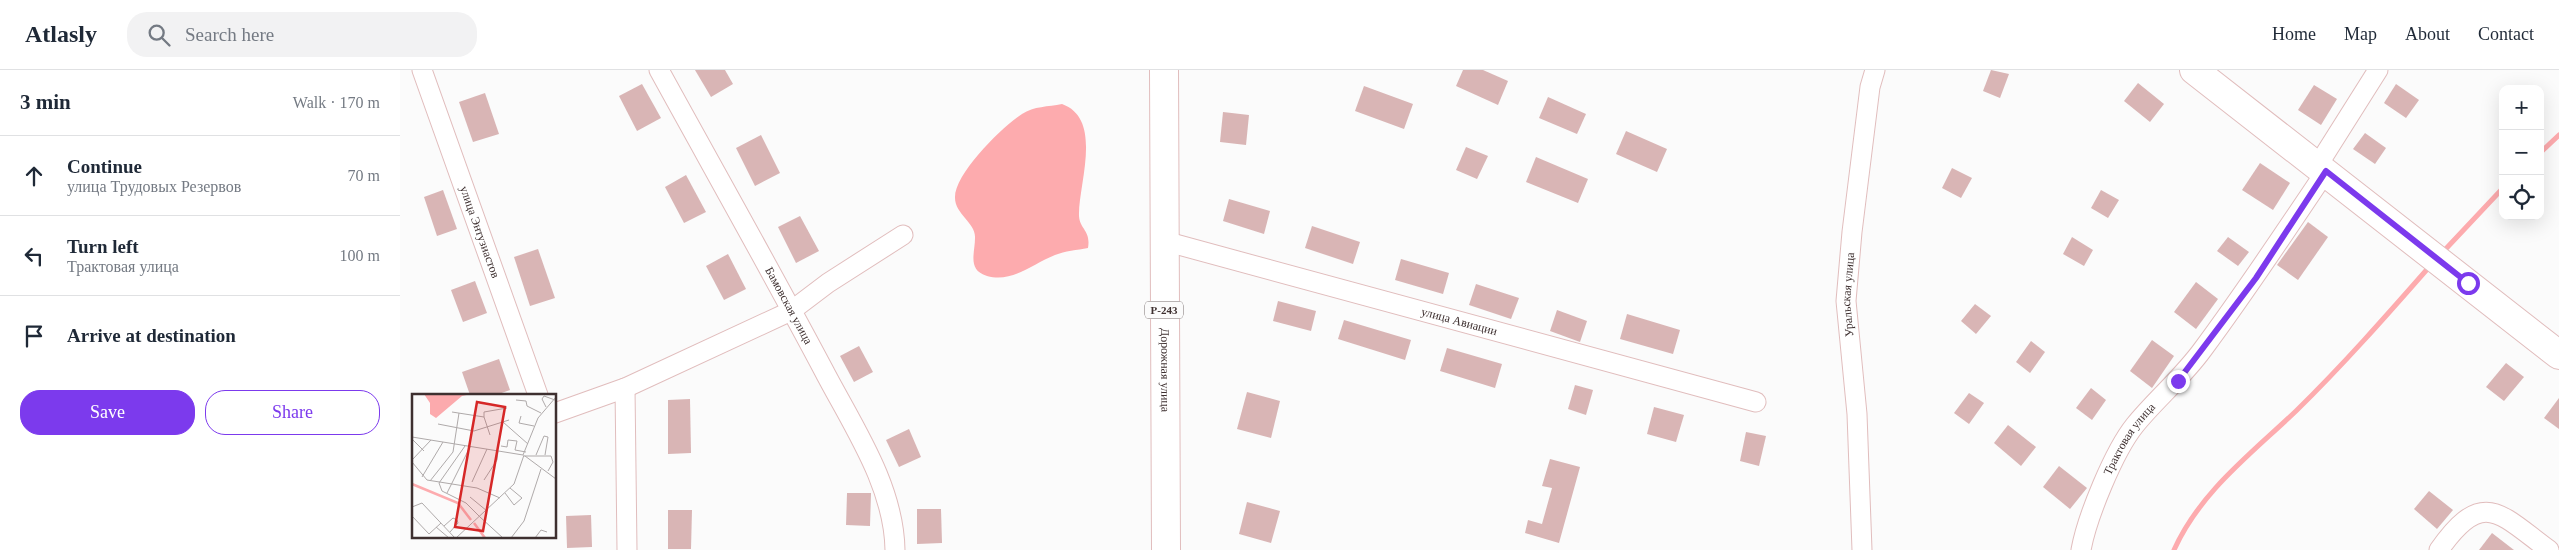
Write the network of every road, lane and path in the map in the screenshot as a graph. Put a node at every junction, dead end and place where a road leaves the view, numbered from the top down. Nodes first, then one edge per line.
1 (422, 70) edge
2 (659, 70) edge
3 (1164, 70) edge
4 (1875, 70) edge
5 (2194, 70) edge
6 (2378, 70) edge
7 (2322, 168) junction
8 (903, 235) dead end
9 (1164, 241) junction
10 (791, 311) junction
11 (2559, 355) edge
12 (625, 388) junction
13 (538, 394) edge
14 (1756, 402) dead end
15 (556, 413) edge
16 (2441, 547) edge
17 (628, 550) edge
18 (895, 550) edge
19 (1166, 550) edge
20 (1862, 550) edge
21 (2081, 550) edge
22 (2549, 550) edge

1 - 13 street, улица Энтузиастов
2 - 10 street, Бамовская улица
3 - 9 main road, Дорожная улица / Р-243
4 - 20 street, Уральская улица
5 - 7 main road
6 - 7 street, Трактовая улица
7 - 11 main road
7 - 21 street, Трактовая улица
8 - 10 street
9 - 14 street, улица Авиации
9 - 19 main road, Дорожная улица / Р-243
10 - 12 street
10 - 18 street, Бамовская улица
12 - 15 street
12 - 17 street
16 - 22 street

